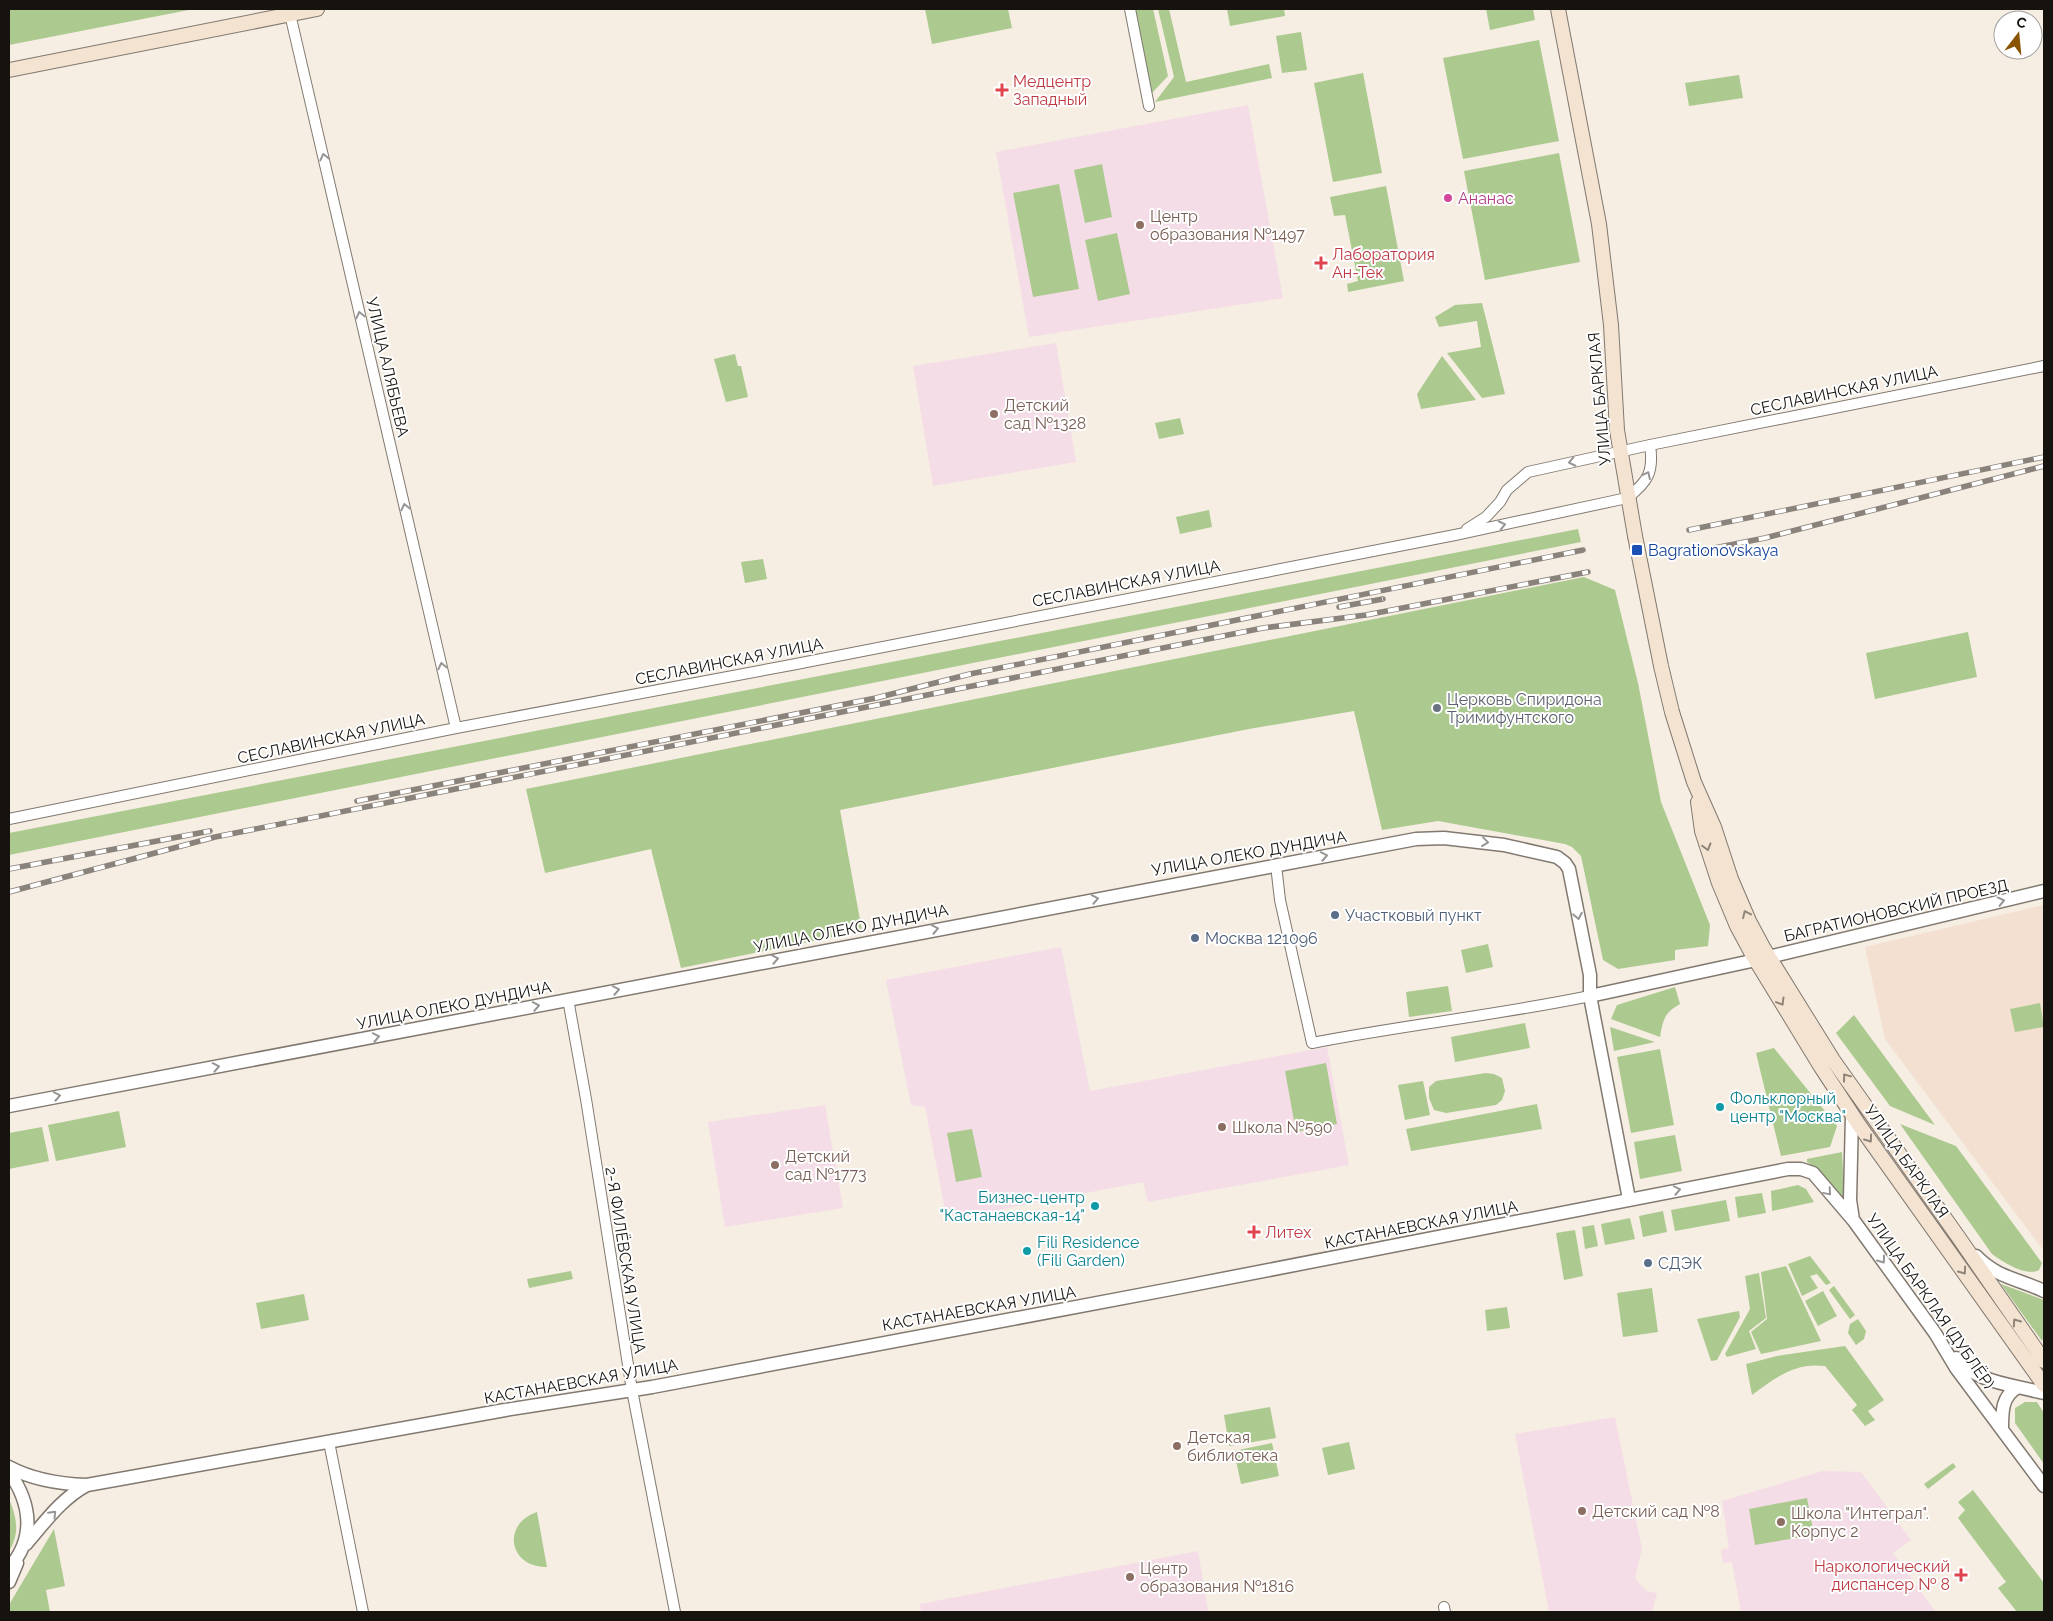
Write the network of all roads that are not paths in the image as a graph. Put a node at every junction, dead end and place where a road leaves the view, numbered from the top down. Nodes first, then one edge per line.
1 (318, 9) edge
2 (1130, 9) edge
3 (1558, 9) edge
4 (290, 14) junction
5 (9, 70) edge
6 (1149, 106) dead end
7 (2044, 366) edge
8 (1650, 445) junction
9 (1620, 452) junction
10 (1627, 498) junction
11 (1455, 535) junction
12 (456, 728) junction
13 (9, 819) edge
14 (1276, 865) junction
15 (2044, 891) edge
16 (1762, 959) junction
17 (1590, 996) junction
18 (568, 999) junction
19 (9, 1106) edge
20 (1852, 1115) junction
21 (1629, 1199) junction
22 (1854, 1221) junction
23 (1959, 1238) junction
24 (2044, 1291) edge
25 (1935, 1333) junction
26 (2044, 1361) edge
27 (2044, 1385) edge
28 (2018, 1387) junction
29 (632, 1390) junction
30 (2044, 1393) edge
31 (2002, 1428) junction
32 (330, 1442) junction
33 (9, 1467) edge
34 (9, 1472) edge
35 (87, 1485) junction
36 (2044, 1486) edge
37 (22, 1551) junction
38 (9, 1568) edge
39 (9, 1582) edge
40 (363, 1612) edge
41 (675, 1612) edge

1 - 4 main road
2 - 6 street
3 - 9 main road, УЛИЦА БАРКЛАЯ
4 - 5 main road
12 -> 4 street, УЛИЦА АЛЯБЬЕВА
7 - 8 street, СЕСЛАВИНСКАЯ УЛИЦА
8 - 9 street, СЕСЛАВИНСКАЯ УЛИЦА
10 -> 8 street
9 - 10 main road, УЛИЦА БАРКЛАЯ
9 -> 11 street, СЕСЛАВИНСКАЯ УЛИЦА
11 -> 10 street, СЕСЛАВИНСКАЯ УЛИЦА
10 - 16 main road, УЛИЦА БАРКЛАЯ, bridge
11 - 12 street, СЕСЛАВИНСКАЯ УЛИЦА
12 - 13 street, СЕСЛАВИНСКАЯ УЛИЦА
14 -> 17 street, УЛИЦА ОЛЕКО ДУНДИЧА
14 - 17 street
18 -> 14 street, УЛИЦА ОЛЕКО ДУНДИЧА
16 -> 15 street, БАГРАТИОНОВСКИЙ ПРОЕЗД
16 - 17 street
16 -> 20 main road, УЛИЦА БАРКЛАЯ
23 -> 16 main road, УЛИЦА БАРКЛАЯ
17 - 21 street, УЛИЦА ОЛЕКО ДУНДИЧА
19 -> 18 street, УЛИЦА ОЛЕКО ДУНДИЧА
18 - 29 street, 2-Я ФИЛЁВСКАЯ УЛИЦА
20 - 22 street, УЛИЦА БАРКЛАЯ (ДУБЛЁР)
20 -> 27 main road, УЛИЦА БАРКЛАЯ
21 -> 22 street, КАСТАНАЕВСКАЯ УЛИЦА
21 - 29 street, КАСТАНАЕВСКАЯ УЛИЦА
22 -> 25 street, УЛИЦА БАРКЛАЯ (ДУБЛЁР)
23 - 24 street
26 -> 23 main road, УЛИЦА БАРКЛАЯ
25 - 28 street
25 - 31 street, УЛИЦА БАРКЛАЯ (ДУБЛЁР)
28 - 30 street
28 - 31 street
29 - 32 street, КАСТАНАЕВСКАЯ УЛИЦА
29 - 41 street, 2-Я ФИЛЁВСКАЯ УЛИЦА
31 - 36 street, УЛИЦА БАРКЛАЯ (ДУБЛЁР)
32 - 35 street, КАСТАНАЕВСКАЯ УЛИЦА
32 - 40 street
33 - 35 street, КАСТАНАЕВСКАЯ УЛИЦА
34 - 37 street, КАСТАНАЕВСКАЯ УЛИЦА
37 -> 35 street, КАСТАНАЕВСКАЯ УЛИЦА
37 - 38 street, КАСТАНАЕВСКАЯ УЛИЦА
37 - 39 street

